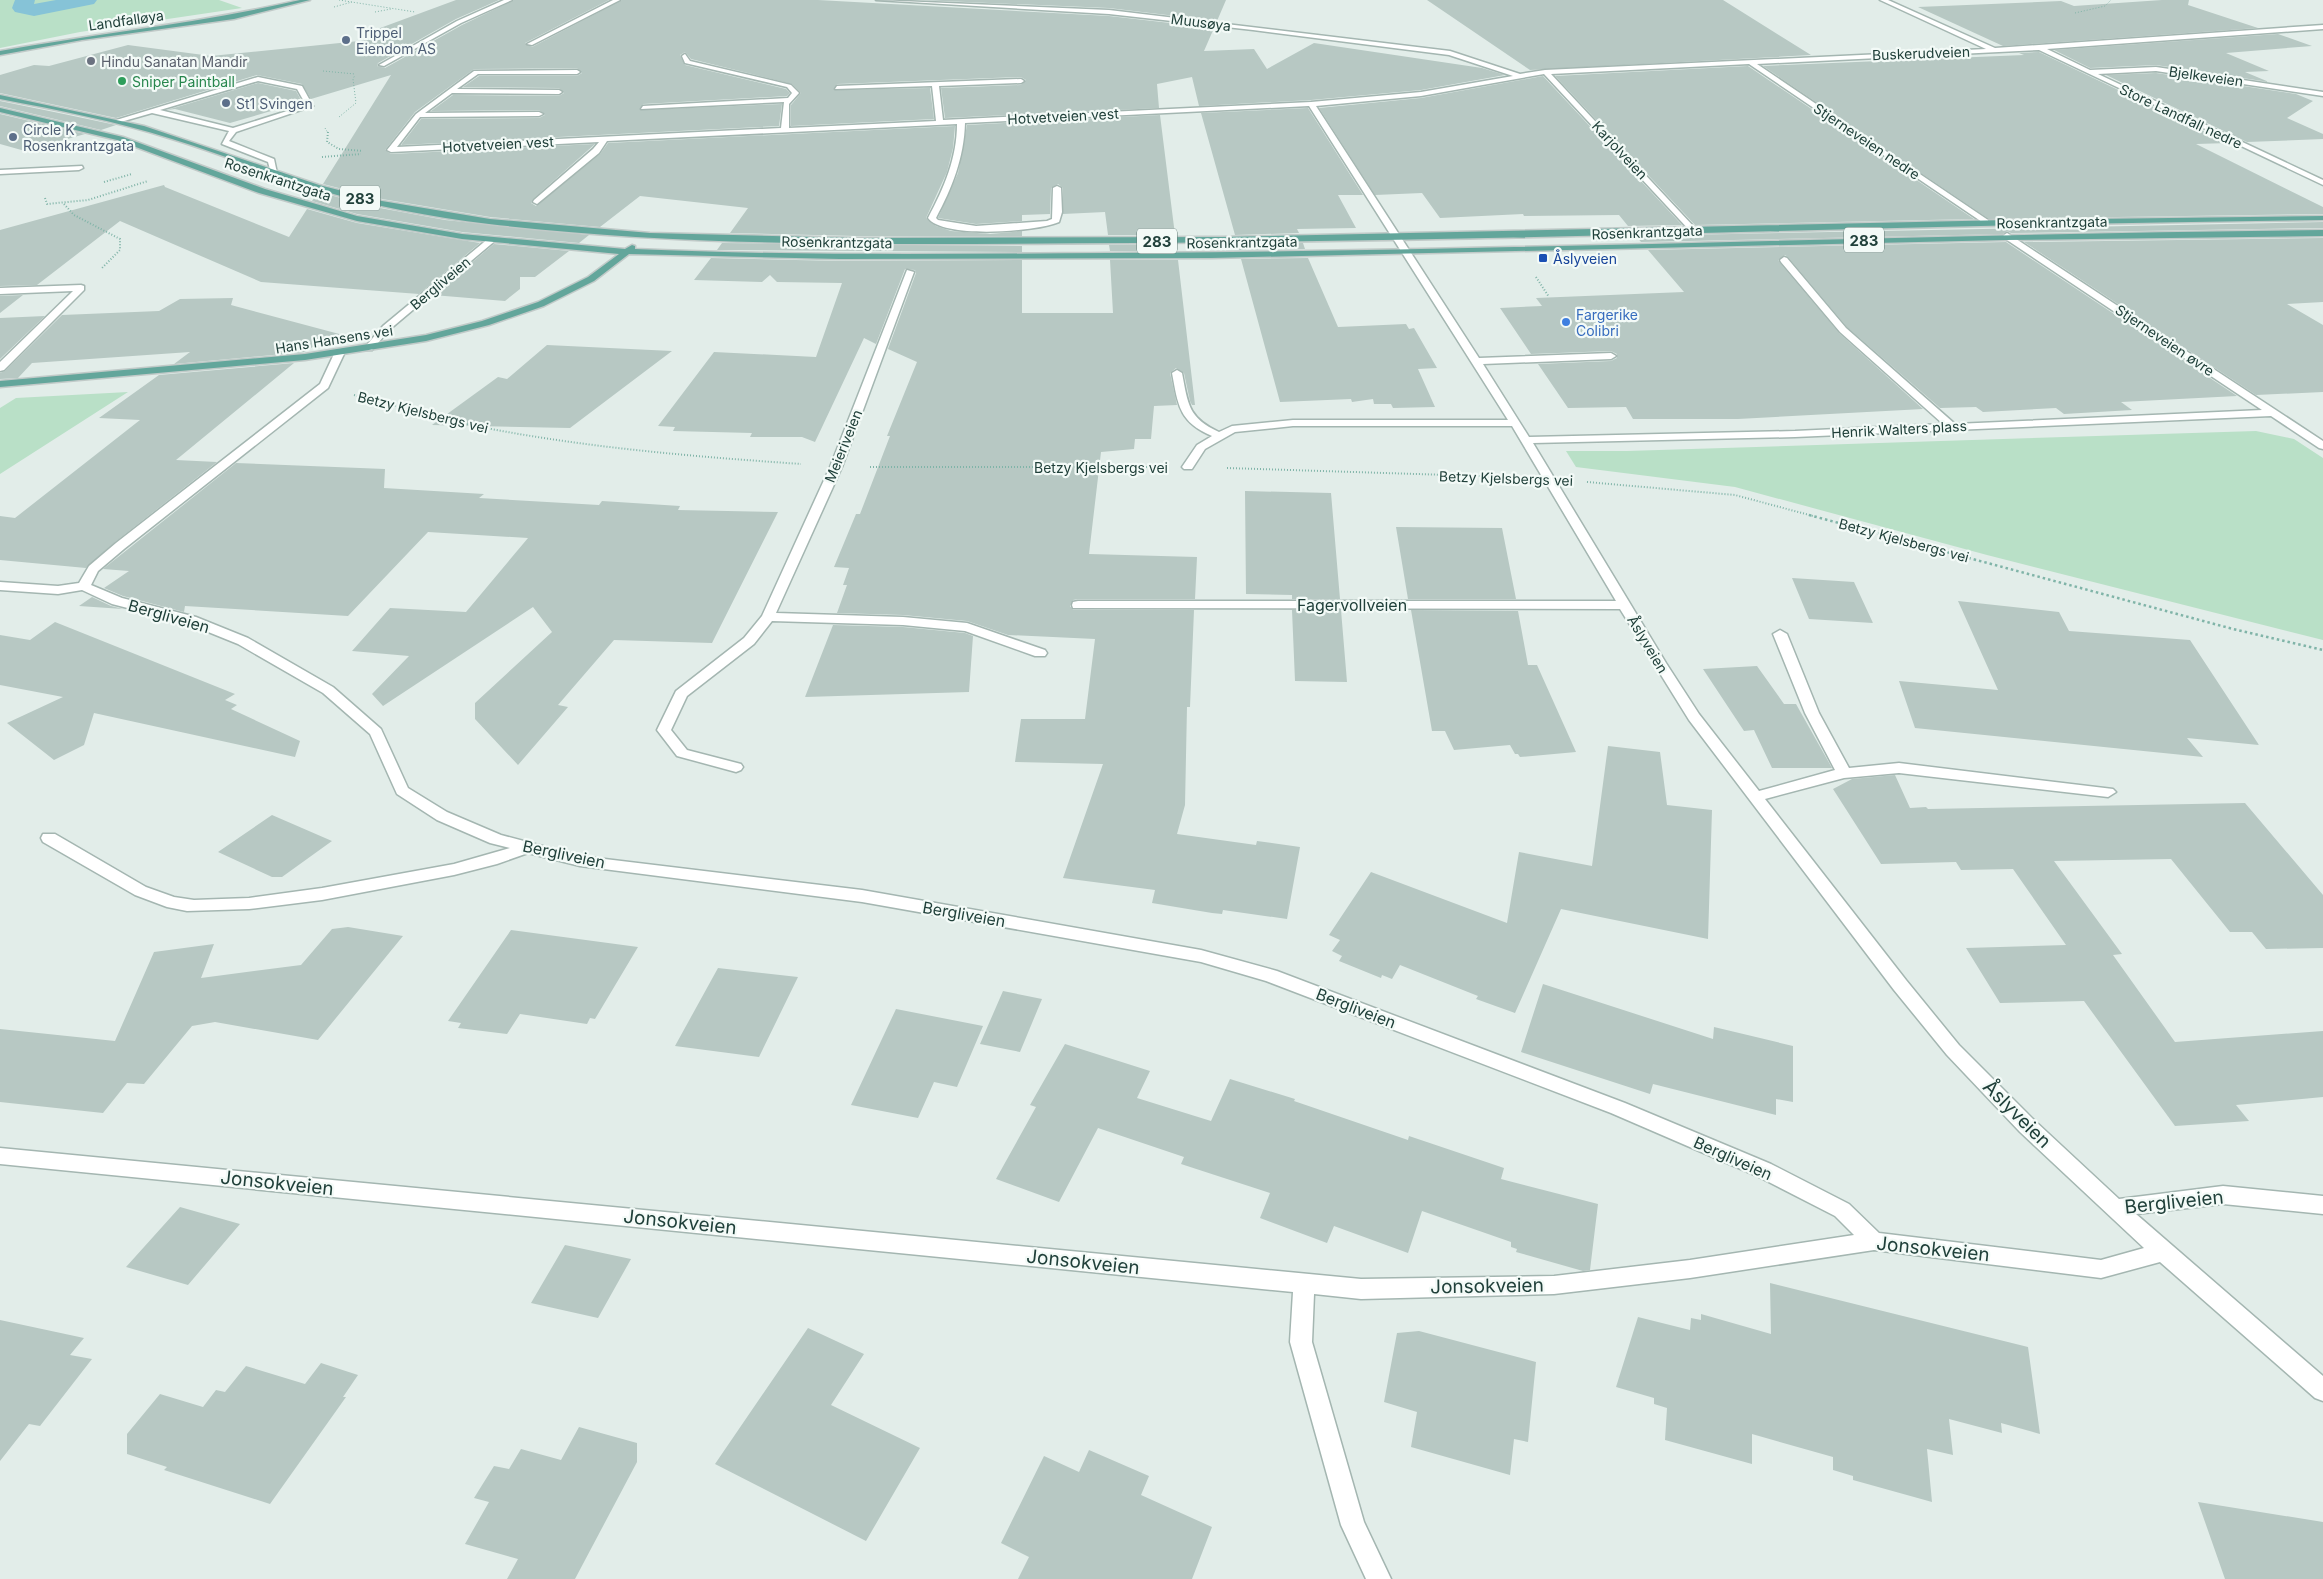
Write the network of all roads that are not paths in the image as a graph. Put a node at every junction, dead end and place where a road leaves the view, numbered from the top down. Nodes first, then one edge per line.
1 (307, 0) edge
2 (509, 0) edge
3 (617, 0) edge
4 (879, 0) edge
5 (997, 0) edge
6 (1883, 0) edge
7 (989, 6) junction
8 (2323, 27) edge
9 (530, 44) dead end
10 (2040, 48) junction
11 (1995, 50) junction
12 (2, 53) edge
13 (685, 56) dead end
14 (1749, 61) junction
15 (382, 64) dead end
16 (577, 72) dead end
17 (1545, 72) junction
18 (2088, 72) junction
19 (1518, 76) junction
20 (1020, 81) dead end
21 (935, 84) junction
22 (838, 88) dead end
23 (449, 91) junction
24 (559, 92) dead end
25 (2323, 94) edge
26 (0, 97) edge
27 (789, 100) junction
28 (1311, 104) junction
29 (643, 108) dead end
30 (0, 110) edge
31 (154, 110) junction
32 (539, 114) dead end
33 (418, 115) junction
34 (118, 121) junction
35 (961, 121) junction
36 (940, 122) junction
37 (233, 130) junction
38 (785, 130) junction
39 (605, 139) junction
40 (79, 168) dead end
41 (0, 172) edge
42 (274, 172) junction
43 (2323, 183) edge
44 (1058, 188) dead end
45 (537, 202) dead end
46 (2323, 218) edge
47 (1985, 222) junction
48 (1692, 230) junction
49 (2323, 232) edge
50 (645, 236) junction
51 (2007, 236) junction
52 (1395, 238) junction
53 (492, 240) junction
54 (628, 251) junction
55 (1405, 253) junction
56 (1784, 260) dead end
57 (910, 272) dead end
58 (0, 291) edge
59 (369, 348) junction
60 (339, 354) junction
61 (1611, 356) dead end
62 (1476, 361) junction
63 (0, 368) edge
64 (1177, 373) dead end
65 (0, 384) edge
66 (2274, 413) junction
67 (1515, 423) junction
68 (1952, 427) junction
69 (1220, 436) junction
70 (1525, 440) junction
71 (2323, 446) edge
72 (1188, 467) road end
73 (0, 586) edge
74 (84, 586) junction
75 (1078, 605) dead end
76 (1625, 605) junction
77 (768, 617) junction
78 (1780, 634) dead end
79 (1040, 653) dead end
80 (736, 767) dead end
81 (1844, 773) junction
82 (2108, 792) dead end
83 (1755, 797) junction
84 (49, 838) dead end
85 (528, 847) junction
86 (0, 1156) edge
87 (2323, 1205) edge
88 (2115, 1208) junction
89 (1874, 1241) junction
90 (2163, 1252) junction
91 (1304, 1285) junction
92 (2323, 1390) edge
93 (1379, 1579) edge

1 - 12 main road, Landfalløya
2 - 15 street
3 - 9 street
4 - 7 street, Muusøya
5 - 7 street
6 - 11 street
7 - 19 street, Muusøya
8 - 10 street, Buskerudveien
10 - 11 street, Buskerudveien
10 - 18 street, Store Landfall nedre
11 - 14 street, Buskerudveien
13 - 27 street
14 - 17 street, Buskerudveien
14 - 47 street, Stjerneveien nedre
16 - 23 street
17 - 19 street, Buskerudveien
17 - 48 street, Karjolveien
18 - 25 street, Bjelkeveien
18 - 43 street, Store Landfall nedre
19 - 28 street, Hotvetveien vest
20 - 21 street
21 - 22 street
21 - 36 street
23 - 24 street
23 - 33 street
26 - 34 main road, Rosenkrantzgata / 283
27 - 29 street
27 - 38 street
28 - 35 street, Hotvetveien vest
28 - 52 street, Åslyveien
30 - 53 main road, Rosenkrantzgata / 283
31 - 34 street
31 - 37 street
31 - 37 street
32 - 33 street
33 - 39 street, Hotvetveien vest
34 - 42 main road, Rosenkrantzgata / 283
35 - 36 street, Hotvetveien vest
35 - 44 street
36 - 38 street, Hotvetveien vest
37 - 42 street
38 - 39 street, Hotvetveien vest
39 - 45 street
40 - 41 street
42 - 50 main road, Rosenkrantzgata / 283
46 - 47 main road, Rosenkrantzgata / 283
47 - 48 main road, Rosenkrantzgata / 283
48 - 52 main road, Rosenkrantzgata / 283
49 - 51 main road, Rosenkrantzgata / 283
50 - 52 main road, Rosenkrantzgata / 283
50 - 54 main road, Hans Hansens vei
51 - 55 main road, Rosenkrantzgata / 283
51 - 66 street, Stjerneveien øvre
52 - 55 street, Åslyveien
53 - 54 main road, Rosenkrantzgata / 283
53 - 59 street, Bergliveien
54 - 55 main road, Rosenkrantzgata / 283
54 - 59 main road, Hans Hansens vei
55 - 62 street, Åslyveien
56 - 68 street
57 - 77 street, Meieriveien
58 - 63 street
59 - 60 main road, Hans Hansens vei
60 - 65 main road, Hans Hansens vei
60 - 74 street
61 - 62 street
62 - 67 street, Åslyveien
64 - 69 street
66 - 68 street, Henrik Walters plass
66 - 71 street, Stjerneveien øvre
67 - 69 street
67 - 70 street, Åslyveien
68 - 70 street, Henrik Walters plass
69 - 72 street
70 - 76 street, Åslyveien
73 - 74 street
74 - 85 street, Bergliveien
75 - 76 street, Fagervollveien
76 - 83 street, Åslyveien
77 - 79 street
77 - 80 street, Meieriveien
78 - 81 street
81 - 82 street
81 - 83 street
83 - 88 street, Åslyveien
84 - 85 street
85 - 89 street, Bergliveien
86 - 91 street, Jonsokveien
87 - 88 street, Bergliveien
88 - 90 street, Åslyveien
89 - 90 street, Jonsokveien
89 - 91 street, Jonsokveien
90 - 92 street, Åslyveien
91 - 93 street

